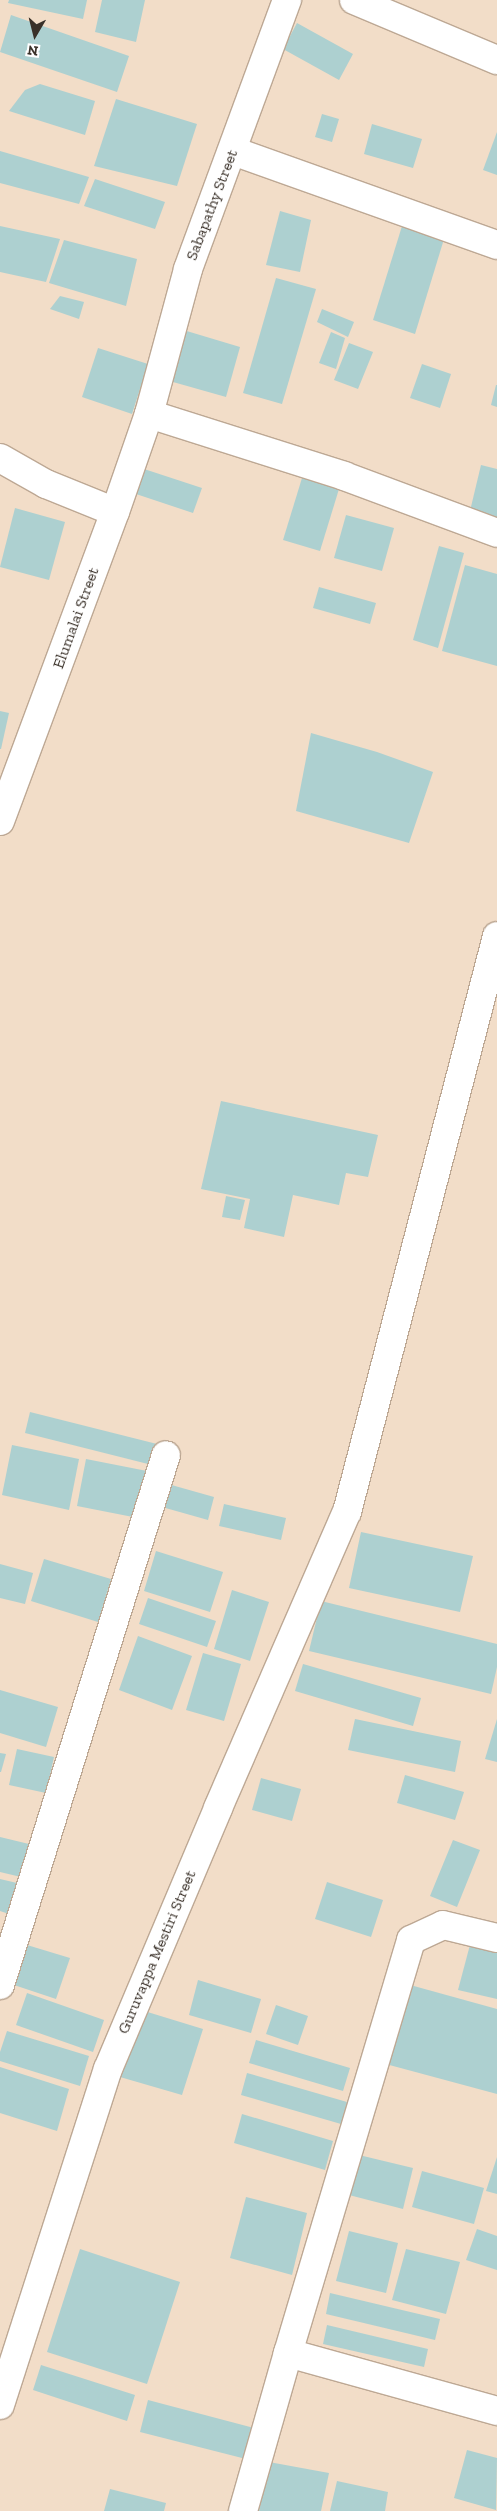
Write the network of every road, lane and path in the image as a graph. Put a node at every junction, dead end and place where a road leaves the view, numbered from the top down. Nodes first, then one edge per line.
1 (287, 0) edge
2 (354, 0) edge
3 (497, 60) edge
4 (233, 151) junction
5 (497, 245) edge
6 (149, 414) junction
7 (0, 458) edge
8 (115, 512) junction
9 (497, 533) edge
10 (0, 821) edge
11 (497, 936) edge
12 (166, 1455) dead end
13 (497, 1938) edge
14 (0, 1985) edge
15 (288, 2353) junction
16 (0, 2405) edge
17 (497, 2411) edge
18 (243, 2511) edge

1 - 4 street, Sabapathy Street
2 - 3 street
4 - 5 street
4 - 6 street, Sabapathy Street
6 - 8 street, Elumalai Street
6 - 9 street
7 - 8 street
8 - 10 street, Elumalai Street
11 - 16 street, Guruvappa Mestiri Street
12 - 14 street
13 - 15 street
15 - 17 street
15 - 18 street

